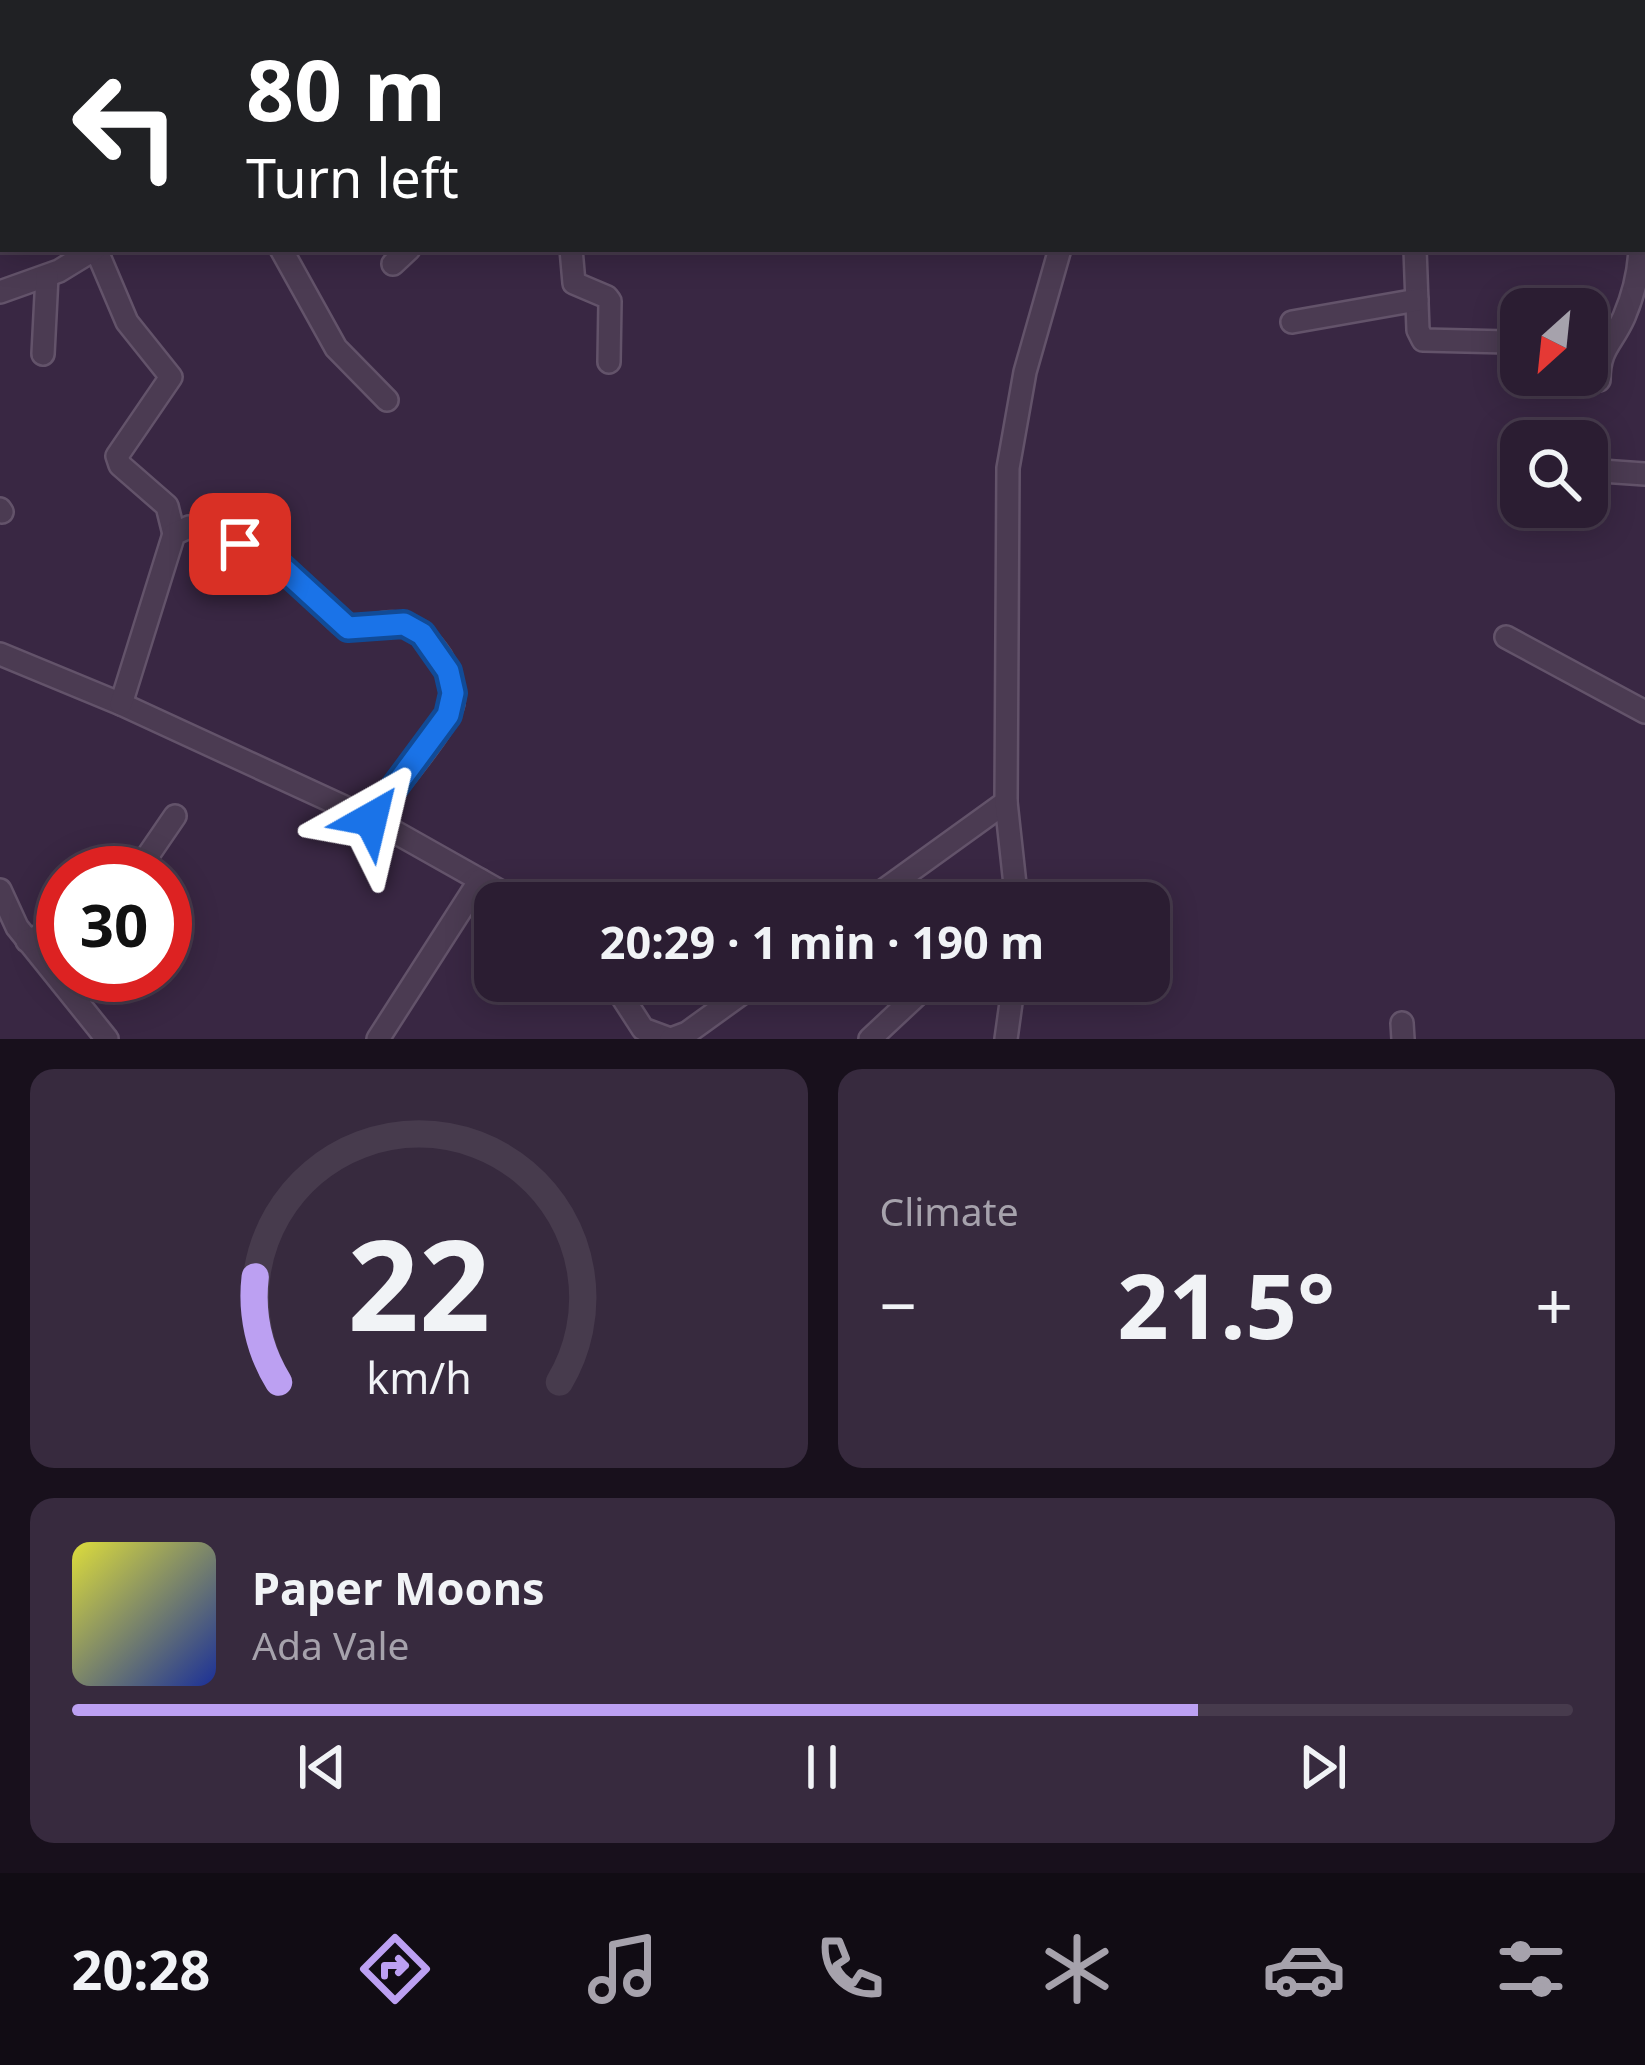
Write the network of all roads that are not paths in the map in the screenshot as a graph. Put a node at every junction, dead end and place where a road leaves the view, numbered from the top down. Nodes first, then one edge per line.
1 (96, 252) edge
2 (283, 252) edge
3 (571, 252) edge
4 (1059, 252) edge
5 (1415, 252) edge
6 (1640, 252) edge
7 (64, 258) edge
8 (46, 276) junction
9 (0, 292) edge
10 (1639, 296) edge
11 (1417, 300) junction
12 (1292, 322) dead end
13 (1608, 341) edge
14 (1500, 342) edge
15 (44, 354) dead end
16 (609, 362) dead end
17 (387, 400) dead end
18 (1608, 471) edge
19 (1645, 474) edge
20 (174, 534) junction
21 (1506, 637) dead end
22 (0, 654) edge
23 (121, 704) junction
24 (1645, 712) edge
25 (1006, 802) junction
26 (175, 816) dead end
27 (371, 819) junction
28 (154, 846) edge
29 (480, 880) junction
30 (484, 882) edge
31 (895, 882) edge
32 (1015, 882) edge
33 (0, 890) edge
34 (36, 937) edge
35 (27, 941) junction
36 (624, 1002) edge
37 (730, 1002) edge
38 (910, 1002) edge
39 (1011, 1002) edge
40 (664, 1038) edge
41 (107, 1039) edge
42 (378, 1039) edge
43 (870, 1039) edge
44 (1006, 1039) edge

1 - 20 street
2 - 17 street
3 - 16 street
4 - 25 street
5 - 11 street
6 - 10 street
7 - 8 street
8 - 9 street
8 - 15 street
10 - 13 street
11 - 12 street
11 - 14 street
18 - 19 street
20 - 23 street
20 - 27 street
21 - 24 street
22 - 23 street
23 - 27 street
25 - 31 street
25 - 32 street
26 - 28 street
27 - 29 street
29 - 30 street
29 - 42 street
33 - 35 street
34 - 35 street
35 - 41 street
36 - 40 street
37 - 40 street
38 - 43 street
39 - 44 street

